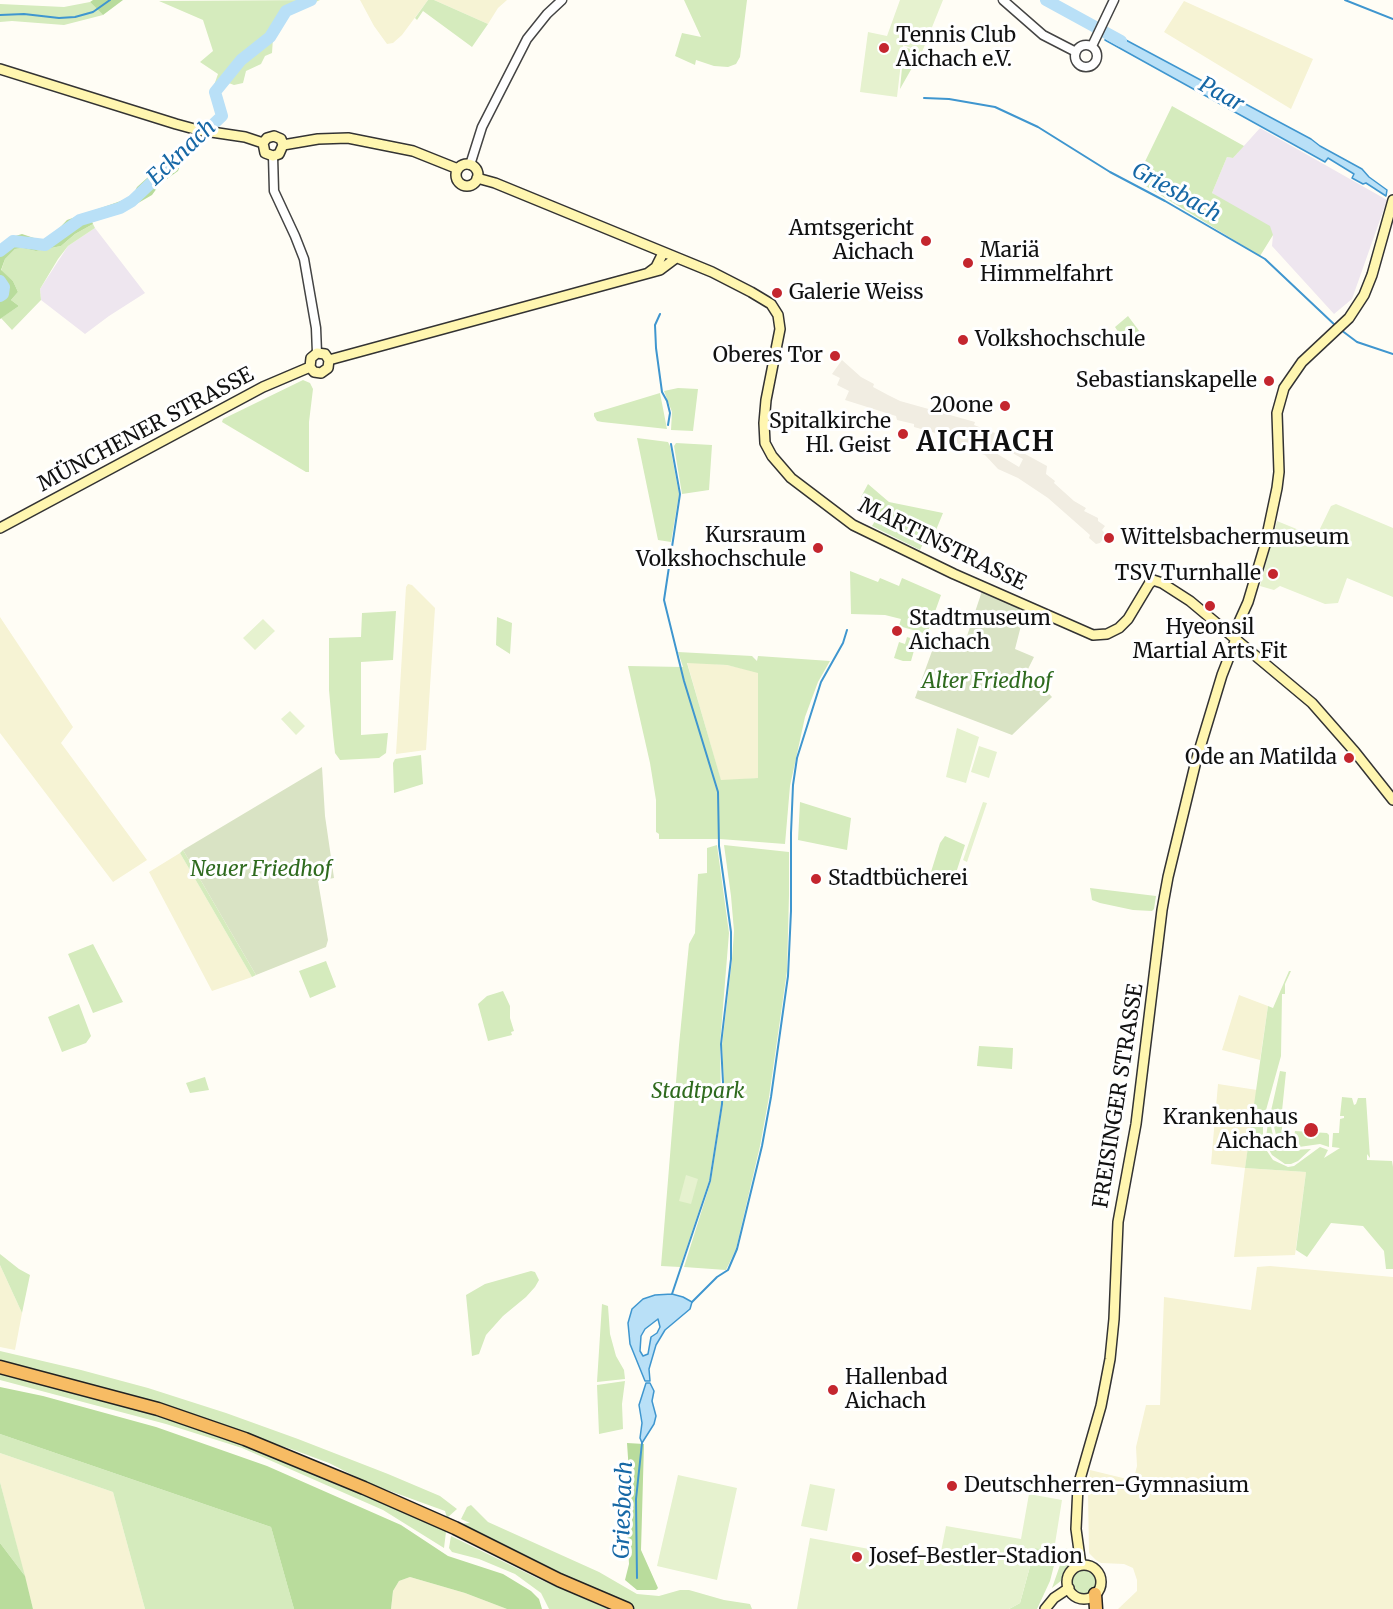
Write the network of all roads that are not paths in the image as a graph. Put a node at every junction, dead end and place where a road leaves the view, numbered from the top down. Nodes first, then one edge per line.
1 (562, 0) edge
2 (1003, 0) edge
3 (1114, 0) edge
4 (1092, 46) junction
5 (1076, 52) junction
6 (0, 69) edge
7 (263, 143) junction
8 (283, 145) junction
9 (273, 156) junction
10 (470, 165) junction
11 (458, 169) junction
12 (477, 178) junction
13 (1393, 200) edge
14 (663, 253) junction
15 (676, 258) junction
16 (648, 273) junction
17 (317, 353) junction
18 (329, 360) junction
19 (310, 367) junction
20 (0, 528) edge
21 (1236, 639) junction
22 (1393, 800) edge
23 (0, 1367) edge
24 (1081, 1565) junction
25 (1069, 1588) junction
26 (1090, 1601) edge
27 (627, 1609) edge
28 (1045, 1609) edge
29 (1096, 1609) edge

1 - 10 street
2 - 5 street
3 - 4 street
4 - 5 street
4 - 5 street
6 - 7 main road
7 - 8 main road
7 - 9 main road
8 - 9 main road
8 - 11 main road
9 - 17 street
10 - 11 main road
10 - 12 main road
11 - 12 main road
12 - 14 main road
13 - 21 main road, FREISINGER STRASSE
14 - 15 main road
14 - 16 main road
15 - 16 main road, MÜNCHENER STRASSE
15 - 21 main road, MARTINSTRASSE
16 - 18 main road, MÜNCHENER STRASSE
17 - 18 main road
17 - 19 main road
18 - 19 main road, MÜNCHENER STRASSE
19 - 20 main road, MÜNCHENER STRASSE
21 - 22 main road
21 - 24 main road, FREISINGER STRASSE
23 - 27 highway
24 - 25 main road
24 - 26 main road
25 - 26 main road
25 - 28 main road
26 - 29 highway

